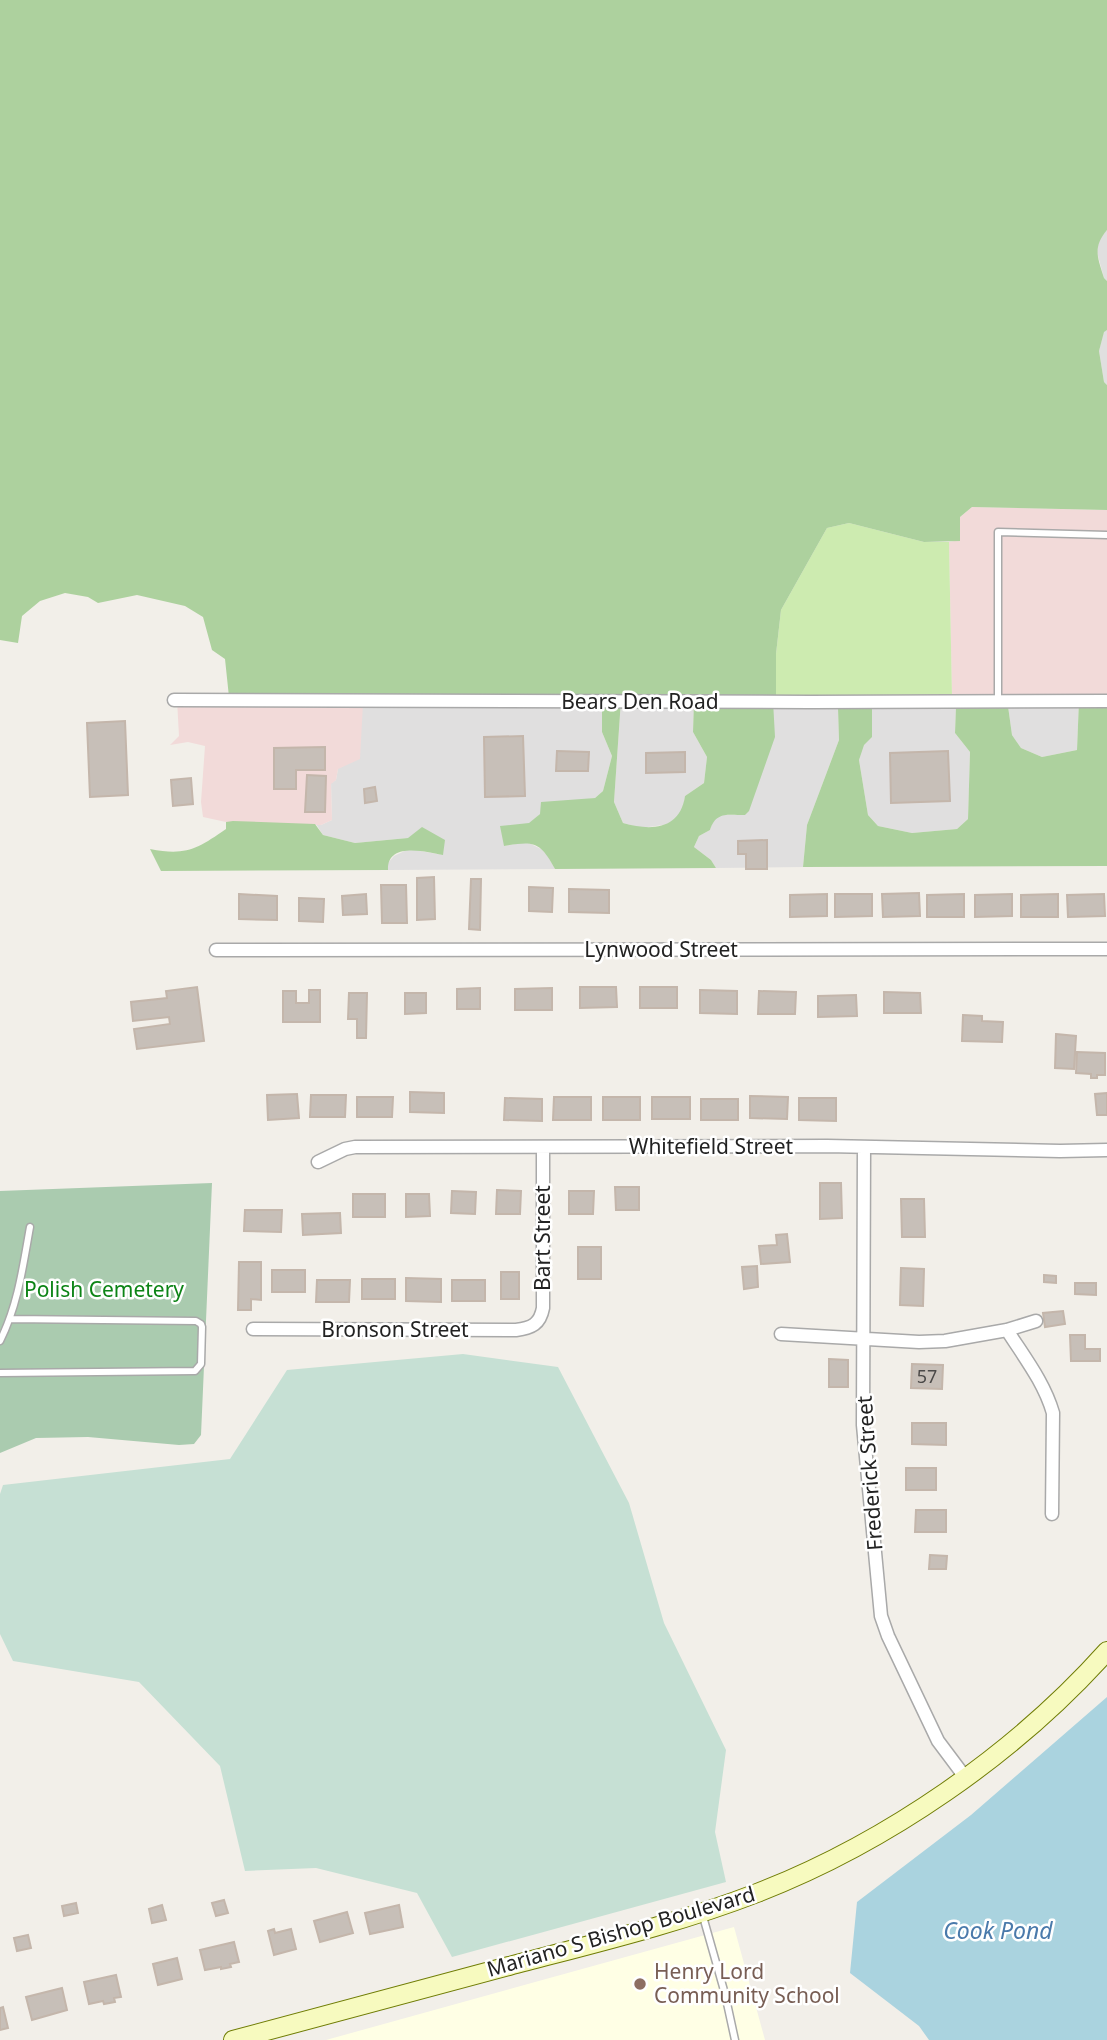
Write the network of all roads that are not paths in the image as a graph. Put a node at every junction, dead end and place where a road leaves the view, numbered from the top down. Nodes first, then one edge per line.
1 (1107, 535) edge
2 (174, 700) dead end
3 (1107, 701) edge
4 (998, 702) junction
5 (1107, 949) edge
6 (216, 950) dead end
7 (864, 1147) junction
8 (543, 1148) junction
9 (1107, 1150) edge
10 (318, 1162) dead end
11 (30, 1227) dead end
12 (11, 1319) junction
13 (1036, 1321) dead end
14 (535, 1325) joint
15 (253, 1329) dead end
16 (1007, 1330) junction
17 (781, 1334) dead end
18 (864, 1338) junction
19 (0, 1341) edge
20 (0, 1373) edge
21 (1052, 1514) dead end
22 (1107, 1651) edge
23 (965, 1777) junction
24 (702, 1912) junction
25 (233, 2040) edge
26 (735, 2040) edge

1 - 4 lane
2 - 4 street, Bears Den Road
3 - 4 street, Bears Den Road
5 - 6 street, Lynwood Street
7 - 8 street, Whitefield Street
7 - 9 street, Whitefield Street
7 - 18 street, Frederick Street
8 - 10 street, Whitefield Street
8 - 14 street, Bart Street
11 - 12 lane
12 - 19 lane
12 - 20 lane
13 - 16 street
14 - 15 street, Bronson Street
16 - 18 street
16 - 21 street
17 - 18 street
18 - 23 street, Frederick Street
22 - 23 main road, Mariano S Bishop Boulevard
23 - 24 main road, Mariano S Bishop Boulevard
24 - 25 main road, Mariano S Bishop Boulevard
24 - 26 lane

